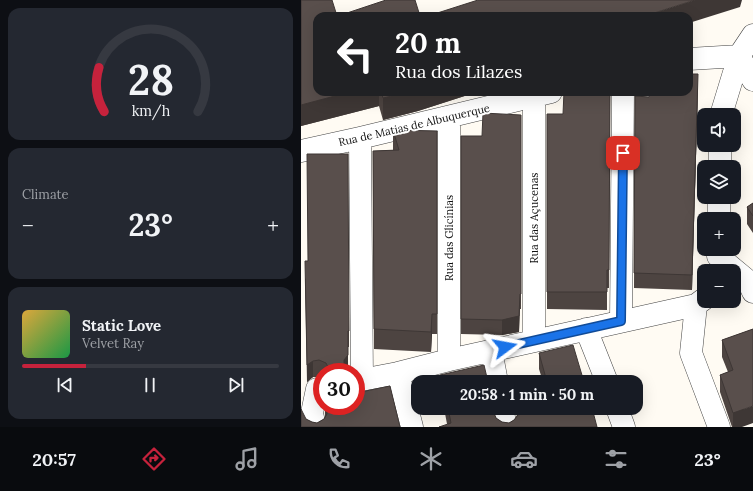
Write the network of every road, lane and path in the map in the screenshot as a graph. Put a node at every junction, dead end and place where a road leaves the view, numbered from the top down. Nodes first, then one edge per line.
1 (753, 34) edge
2 (739, 56) junction
3 (693, 59) edge
4 (753, 80) edge
5 (535, 96) edge
6 (543, 96) edge
7 (623, 96) edge
8 (723, 108) edge
9 (449, 117) junction
10 (359, 138) junction
11 (301, 151) edge
12 (718, 259) edge
13 (753, 292) edge
14 (697, 303) edge
15 (699, 308) edge
16 (621, 321) junction
17 (586, 329) junction
18 (534, 341) junction
19 (491, 350) junction
20 (449, 360) junction
21 (359, 363) edge
22 (398, 373) junction
23 (496, 375) edge
24 (604, 375) edge
25 (365, 379) edge
26 (313, 387) edge
27 (504, 415) edge
28 (620, 415) edge
29 (315, 427) edge
30 (412, 427) edge
31 (506, 427) edge
32 (624, 427) edge
33 (719, 427) edge

1 - 2 street
2 - 3 street
2 - 4 street
2 - 8 street
5 - 9 street, Rua de Matias de Albuquerque
6 - 18 street, Rua das Açucenas
7 - 16 street
9 - 10 street, Rua de Matias de Albuquerque
9 - 20 street, Rua das Glicínias
10 - 11 street, Rua de Matias de Albuquerque
10 - 21 street
12 - 13 street
14 - 16 street
15 - 33 street
16 - 17 street
17 - 18 street
17 - 24 street
18 - 19 street
19 - 20 street
19 - 23 street
20 - 22 street
22 - 25 street
22 - 30 street
26 - 29 street
27 - 31 street
28 - 32 street

